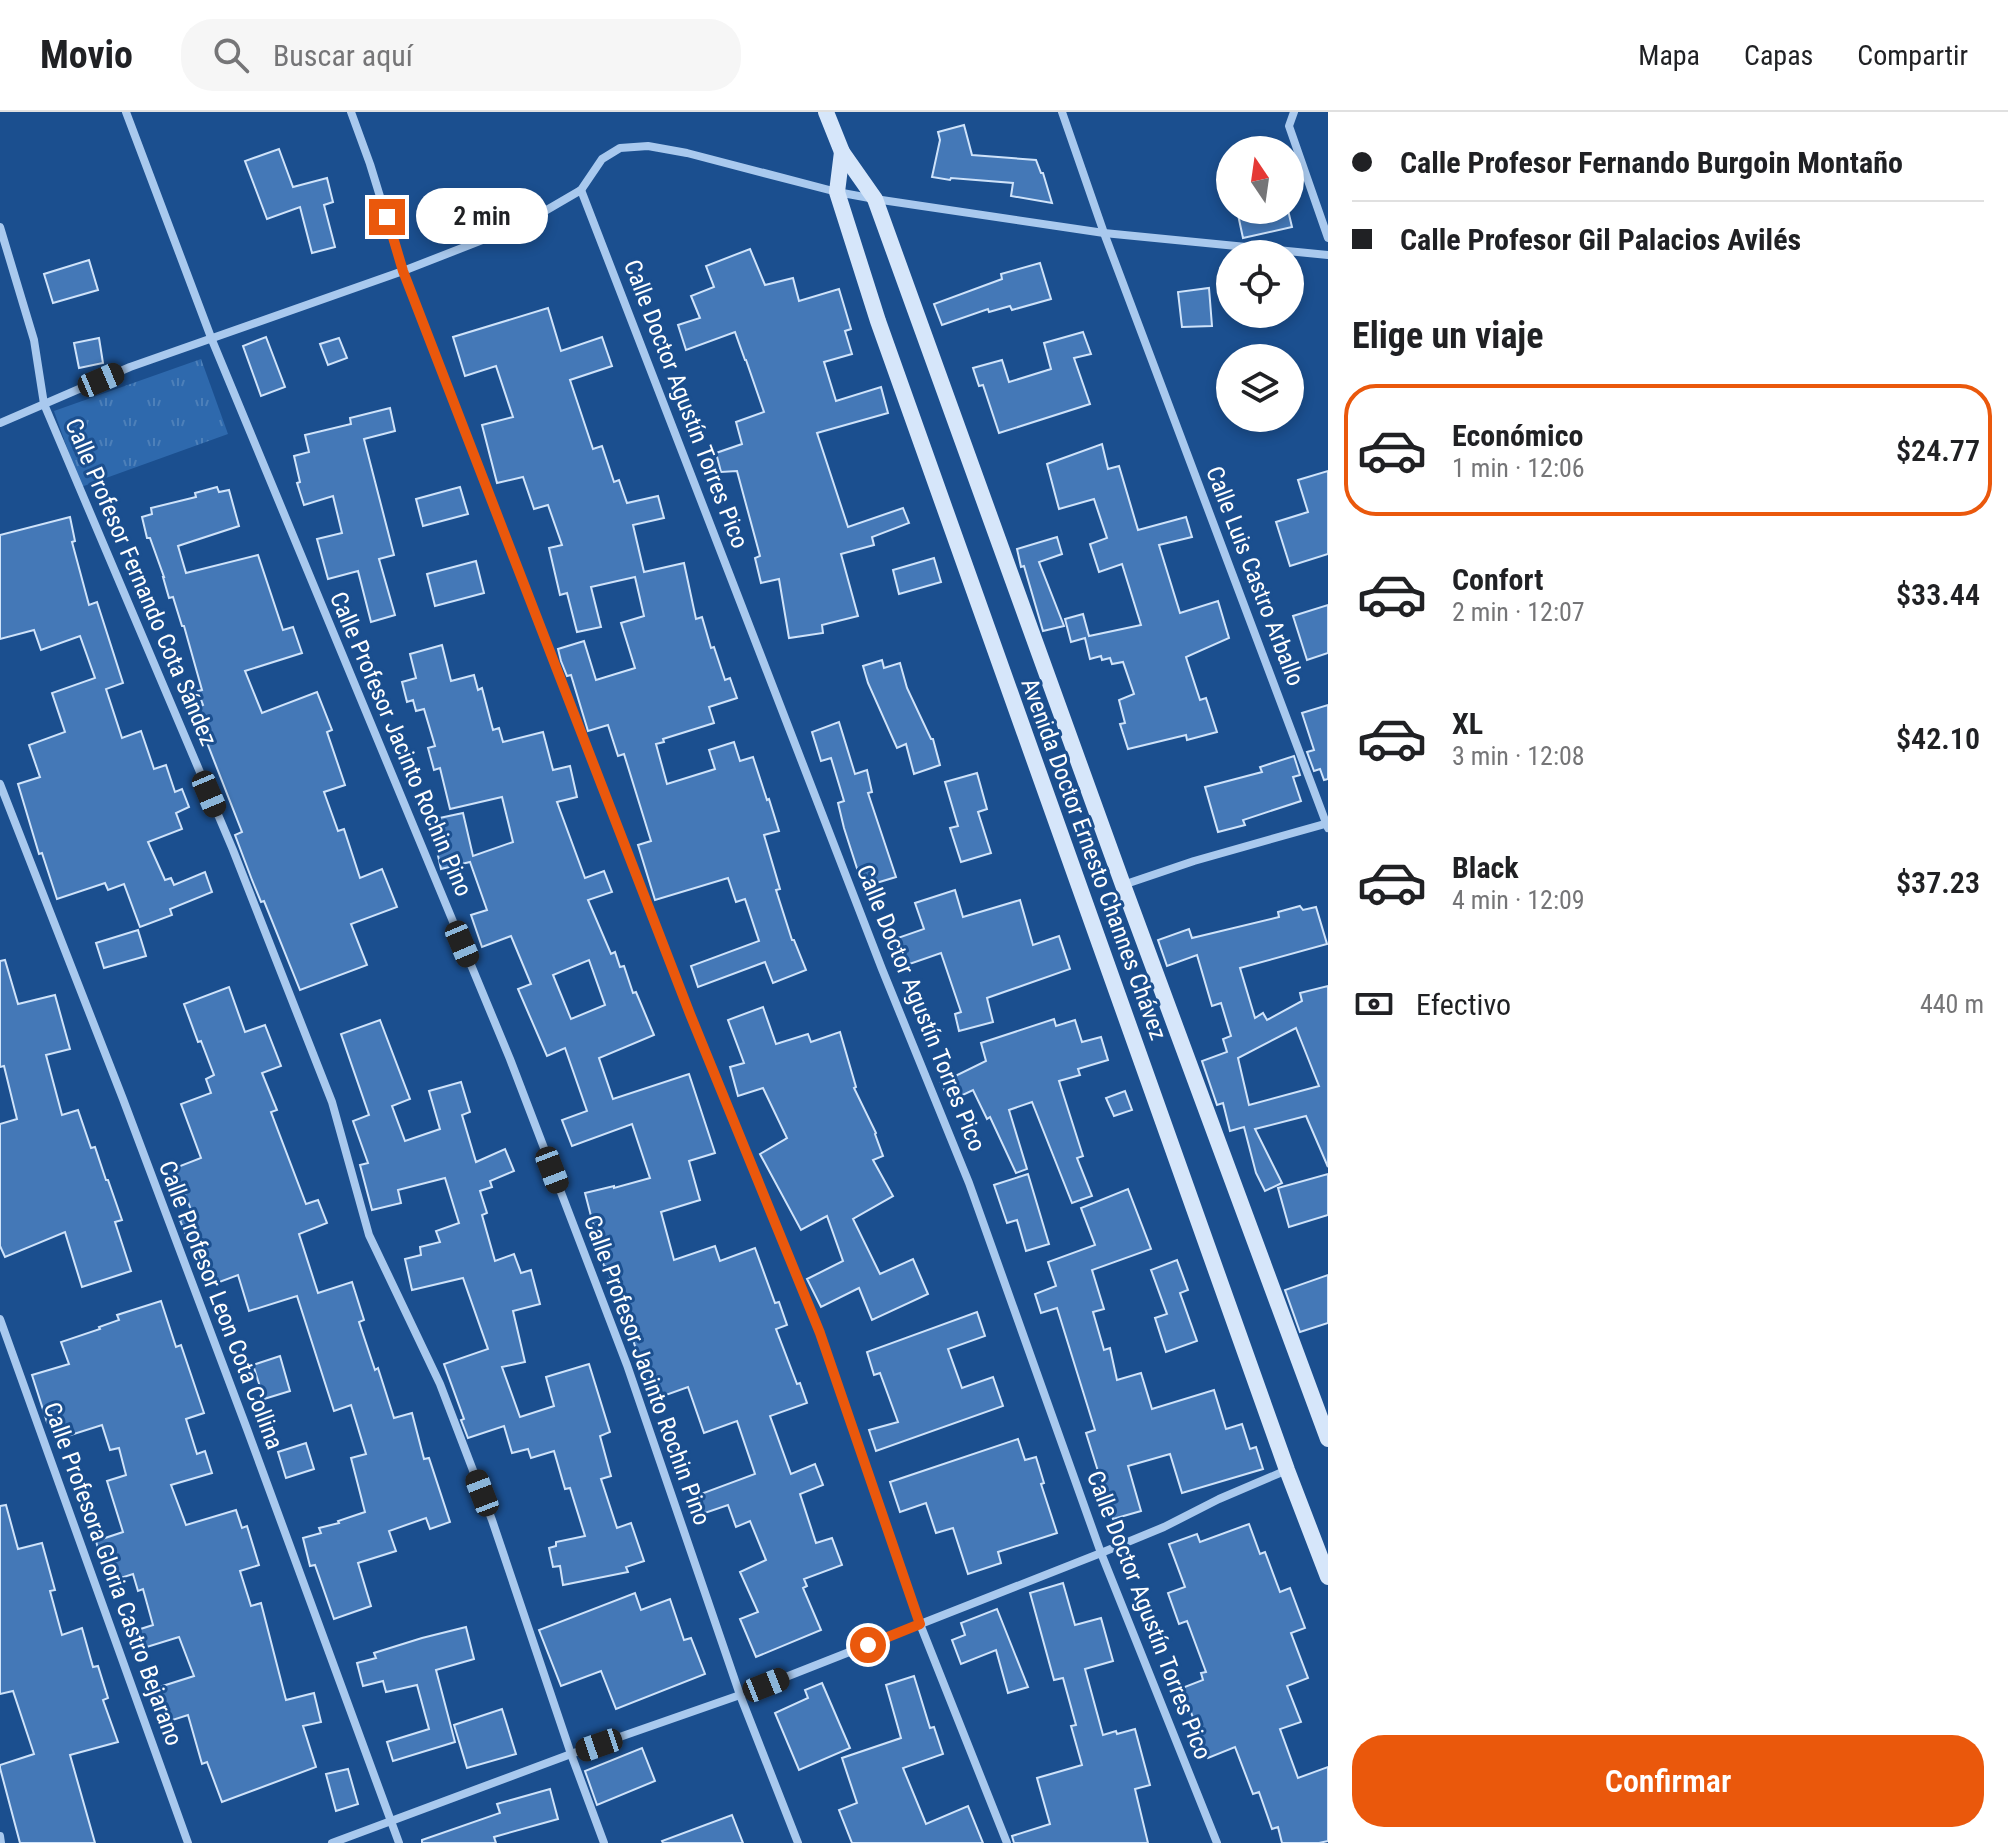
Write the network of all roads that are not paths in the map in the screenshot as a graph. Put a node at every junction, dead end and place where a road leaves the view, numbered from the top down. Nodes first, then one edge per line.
1 (126, 112) edge
2 (351, 112) edge
3 (826, 112) edge
4 (1062, 112) edge
5 (1294, 112) edge
6 (842, 152) junction
7 (581, 190) junction
8 (837, 192) junction
9 (875, 199) junction
10 (0, 227) edge
11 (1104, 233) junction
12 (1328, 238) edge
13 (1328, 255) edge
14 (403, 271) junction
15 (212, 340) junction
16 (44, 404) junction
17 (0, 423) edge
18 (0, 784) edge
19 (1327, 825) edge
20 (1123, 885) junction
21 (0, 1319) edge
22 (1328, 1439) edge
23 (1287, 1470) junction
24 (1101, 1553) junction
25 (1328, 1577) edge
26 (920, 1624) junction
27 (740, 1695) junction
28 (571, 1754) junction
29 (390, 1822) junction
30 (0, 1836) edge
31 (1, 1843) edge
32 (188, 1843) edge
33 (332, 1843) edge
34 (399, 1843) edge
35 (604, 1843) edge
36 (798, 1843) edge
37 (1007, 1843) edge
38 (1217, 1843) edge

1 - 15 street, Calle Profesor Jacinto Rochin Pino
2 - 14 street
3 - 6 street, Avenida Doctor Ernesto Channes Chávez
4 - 11 street, Calle Luis Castro Arballo
5 - 12 street
6 - 8 street, Avenida Doctor Ernesto Channes Chávez
6 - 9 street, Avenida Doctor Ernesto Channes Chávez
7 - 8 street
7 - 14 street
7 - 24 street, Calle Doctor Agustín Torres Pico
8 - 9 street
8 - 23 street, Avenida Doctor Ernesto Channes Chávez
9 - 11 street
9 - 20 street, Avenida Doctor Ernesto Channes Chávez
10 - 16 street, Calle Profesor Fernando Cota Sández
11 - 13 street
11 - 19 street, Calle Luis Castro Arballo
14 - 15 street
14 - 26 street
15 - 16 street
15 - 27 street, Calle Profesor Jacinto Rochin Pino
16 - 17 street
16 - 28 street, Calle Profesor Fernando Cota Sández
18 - 29 street, Calle Profesor Leon Cota Collina
19 - 20 street
20 - 22 street, Avenida Doctor Ernesto Channes Chávez
21 - 32 street, Calle Profesora Gloria Castro Bejarano
23 - 24 street
23 - 25 street, Avenida Doctor Ernesto Channes Chávez
24 - 26 street
24 - 38 street, Calle Doctor Agustín Torres Pico
26 - 27 street
26 - 37 street
27 - 28 street
27 - 36 street, Calle Profesor Jacinto Rochin Pino
28 - 29 street
28 - 35 street, Calle Profesor Fernando Cota Sández
29 - 33 street
29 - 34 street, Calle Profesor Leon Cota Collina
30 - 31 street

